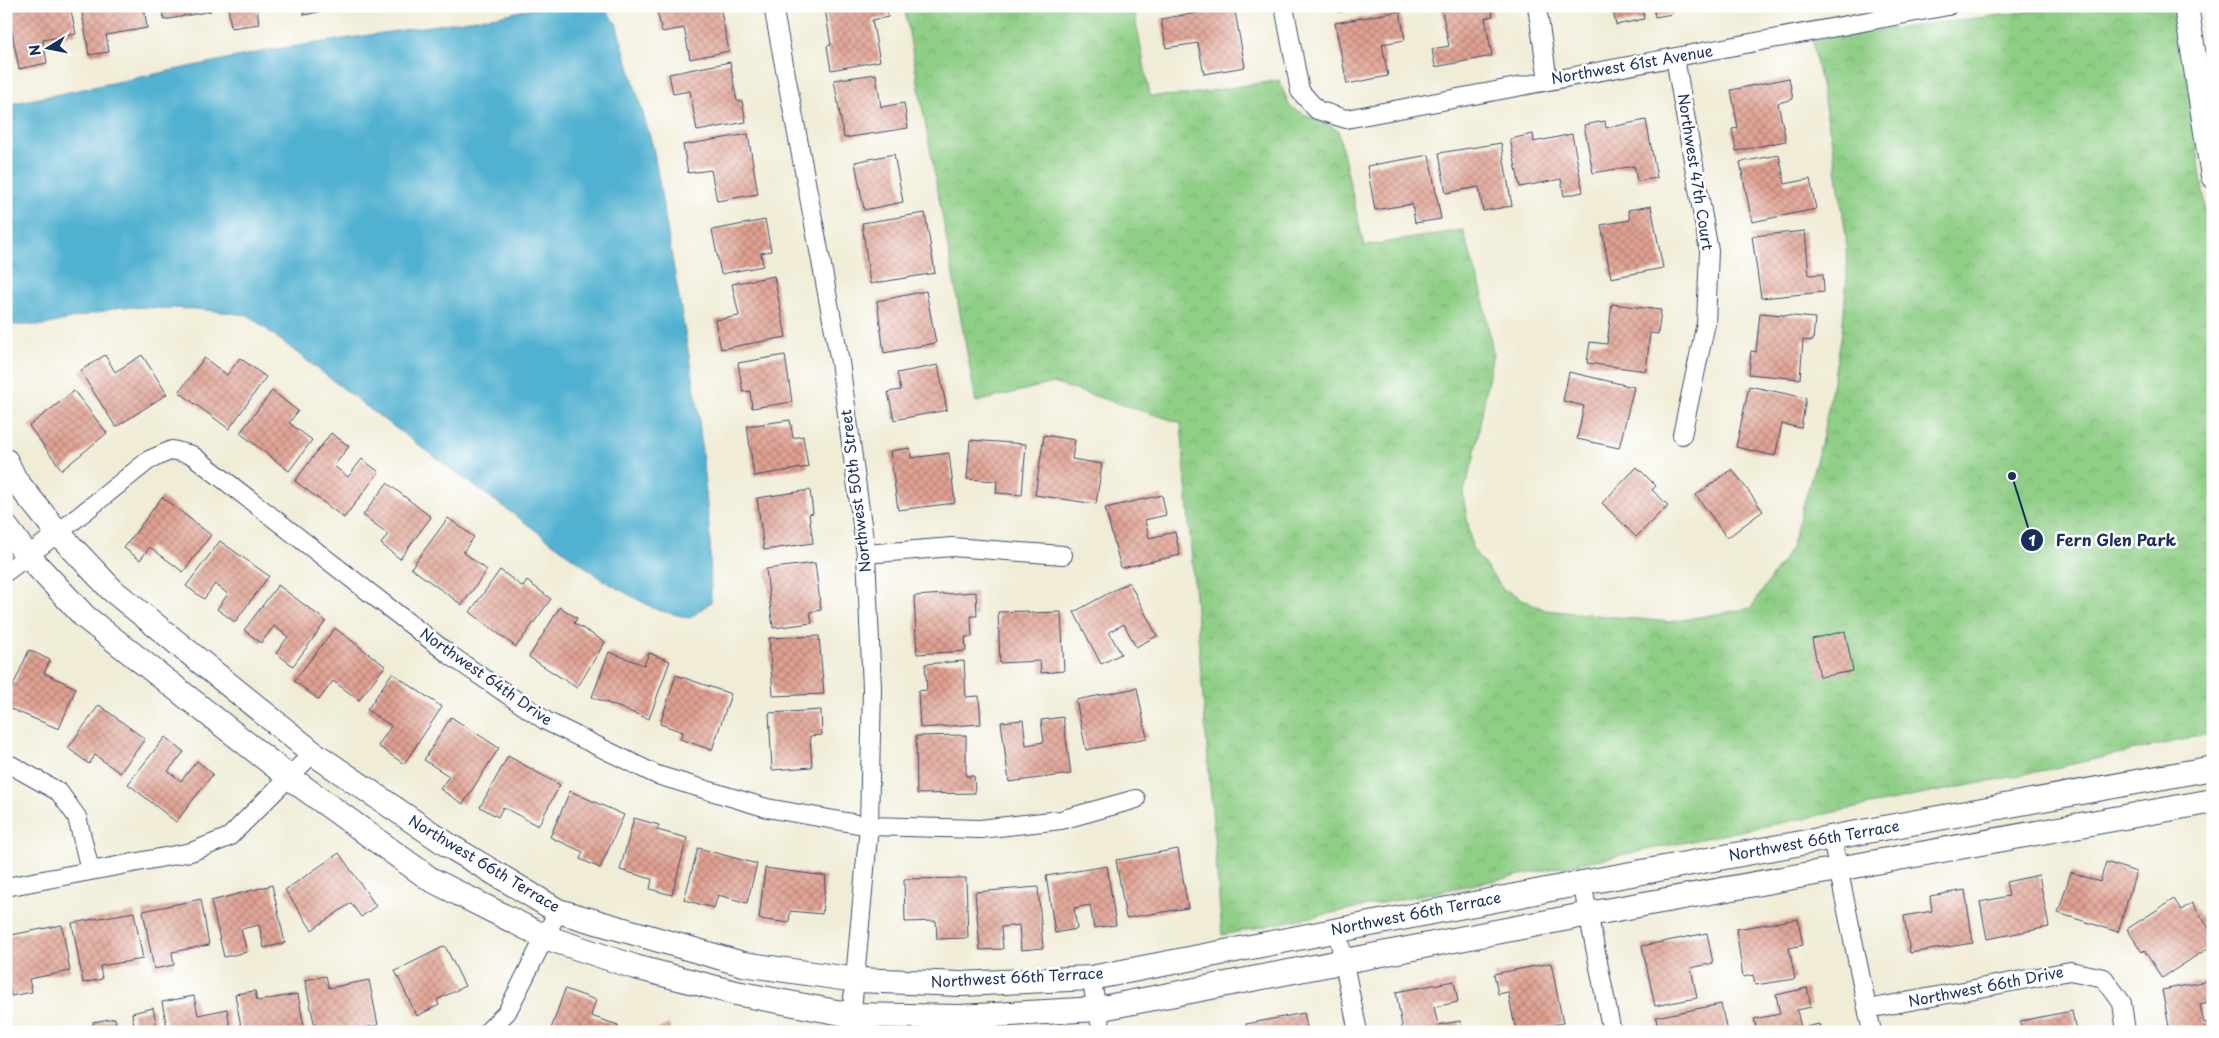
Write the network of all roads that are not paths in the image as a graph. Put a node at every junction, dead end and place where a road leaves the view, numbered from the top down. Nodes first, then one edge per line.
1 (774, 6) edge
2 (1284, 6) edge
3 (1537, 6) edge
4 (1948, 6) edge
5 (2186, 6) edge
6 (1675, 58) junction
7 (1548, 80) junction
8 (2213, 176) edge
9 (1682, 435) dead end
10 (6, 461) edge
11 (6, 527) edge
12 (58, 534) junction
13 (866, 554) junction
14 (27, 555) junction
15 (1063, 555) dead end
16 (6, 572) edge
17 (313, 753) junction
18 (11, 765) dead end
19 (2213, 768) edge
20 (289, 777) junction
21 (1136, 798) dead end
22 (2213, 801) edge
23 (869, 826) junction
24 (1832, 838) junction
25 (1838, 868) junction
26 (90, 870) junction
27 (1582, 883) junction
28 (6, 887) edge
29 (558, 911) junction
30 (1588, 914) junction
31 (1338, 929) junction
32 (545, 936) junction
33 (1344, 960) junction
34 (1091, 978) junction
35 (856, 980) junction
36 (1868, 1009) junction
37 (1099, 1020) edge
38 (851, 1023) edge
39 (487, 1032) edge
40 (1358, 1032) edge
41 (1612, 1032) edge
42 (1872, 1032) edge
43 (2126, 1032) edge

1 - 13 street, Northwest 50th Street
2 - 7 street, Northwest 61st Avenue
3 - 7 street
4 - 6 street, Northwest 61st Avenue
5 - 8 street
6 - 7 street, Northwest 61st Avenue
6 - 9 street, Northwest 47th Court
10 - 12 street, Northwest 66th Terrace
11 - 14 street, Northwest 66th Terrace
12 - 14 street, Northwest 64th Drive
12 - 17 street, Northwest 66th Terrace
12 - 23 street, Northwest 64th Drive
13 - 15 street
13 - 23 street, Northwest 50th Street
14 - 16 street, Northwest 64th Drive
14 - 20 street, Northwest 66th Terrace
17 - 20 street
17 - 29 street, Northwest 66th Terrace
18 - 26 street
19 - 24 street, Northwest 66th Terrace
20 - 26 street
20 - 32 street, Northwest 66th Terrace
21 - 23 street, Northwest 64th Drive
22 - 25 street, Northwest 66th Terrace
23 - 35 street, Northwest 50th Street
24 - 25 street
24 - 27 street, Northwest 66th Terrace
25 - 30 street, Northwest 66th Terrace
25 - 36 street
26 - 28 street
27 - 30 street
27 - 31 street, Northwest 66th Terrace
29 - 32 street
29 - 35 street, Northwest 66th Terrace
30 - 33 street, Northwest 66th Terrace
30 - 41 street
31 - 33 street
31 - 34 street, Northwest 66th Terrace
32 - 38 street, Northwest 66th Terrace
32 - 39 street
33 - 37 street, Northwest 66th Terrace
33 - 40 street
34 - 35 street, Northwest 66th Terrace
34 - 37 street
35 - 38 street
36 - 42 street
36 - 43 street, Northwest 66th Drive
37 - 38 street, Northwest 66th Terrace

